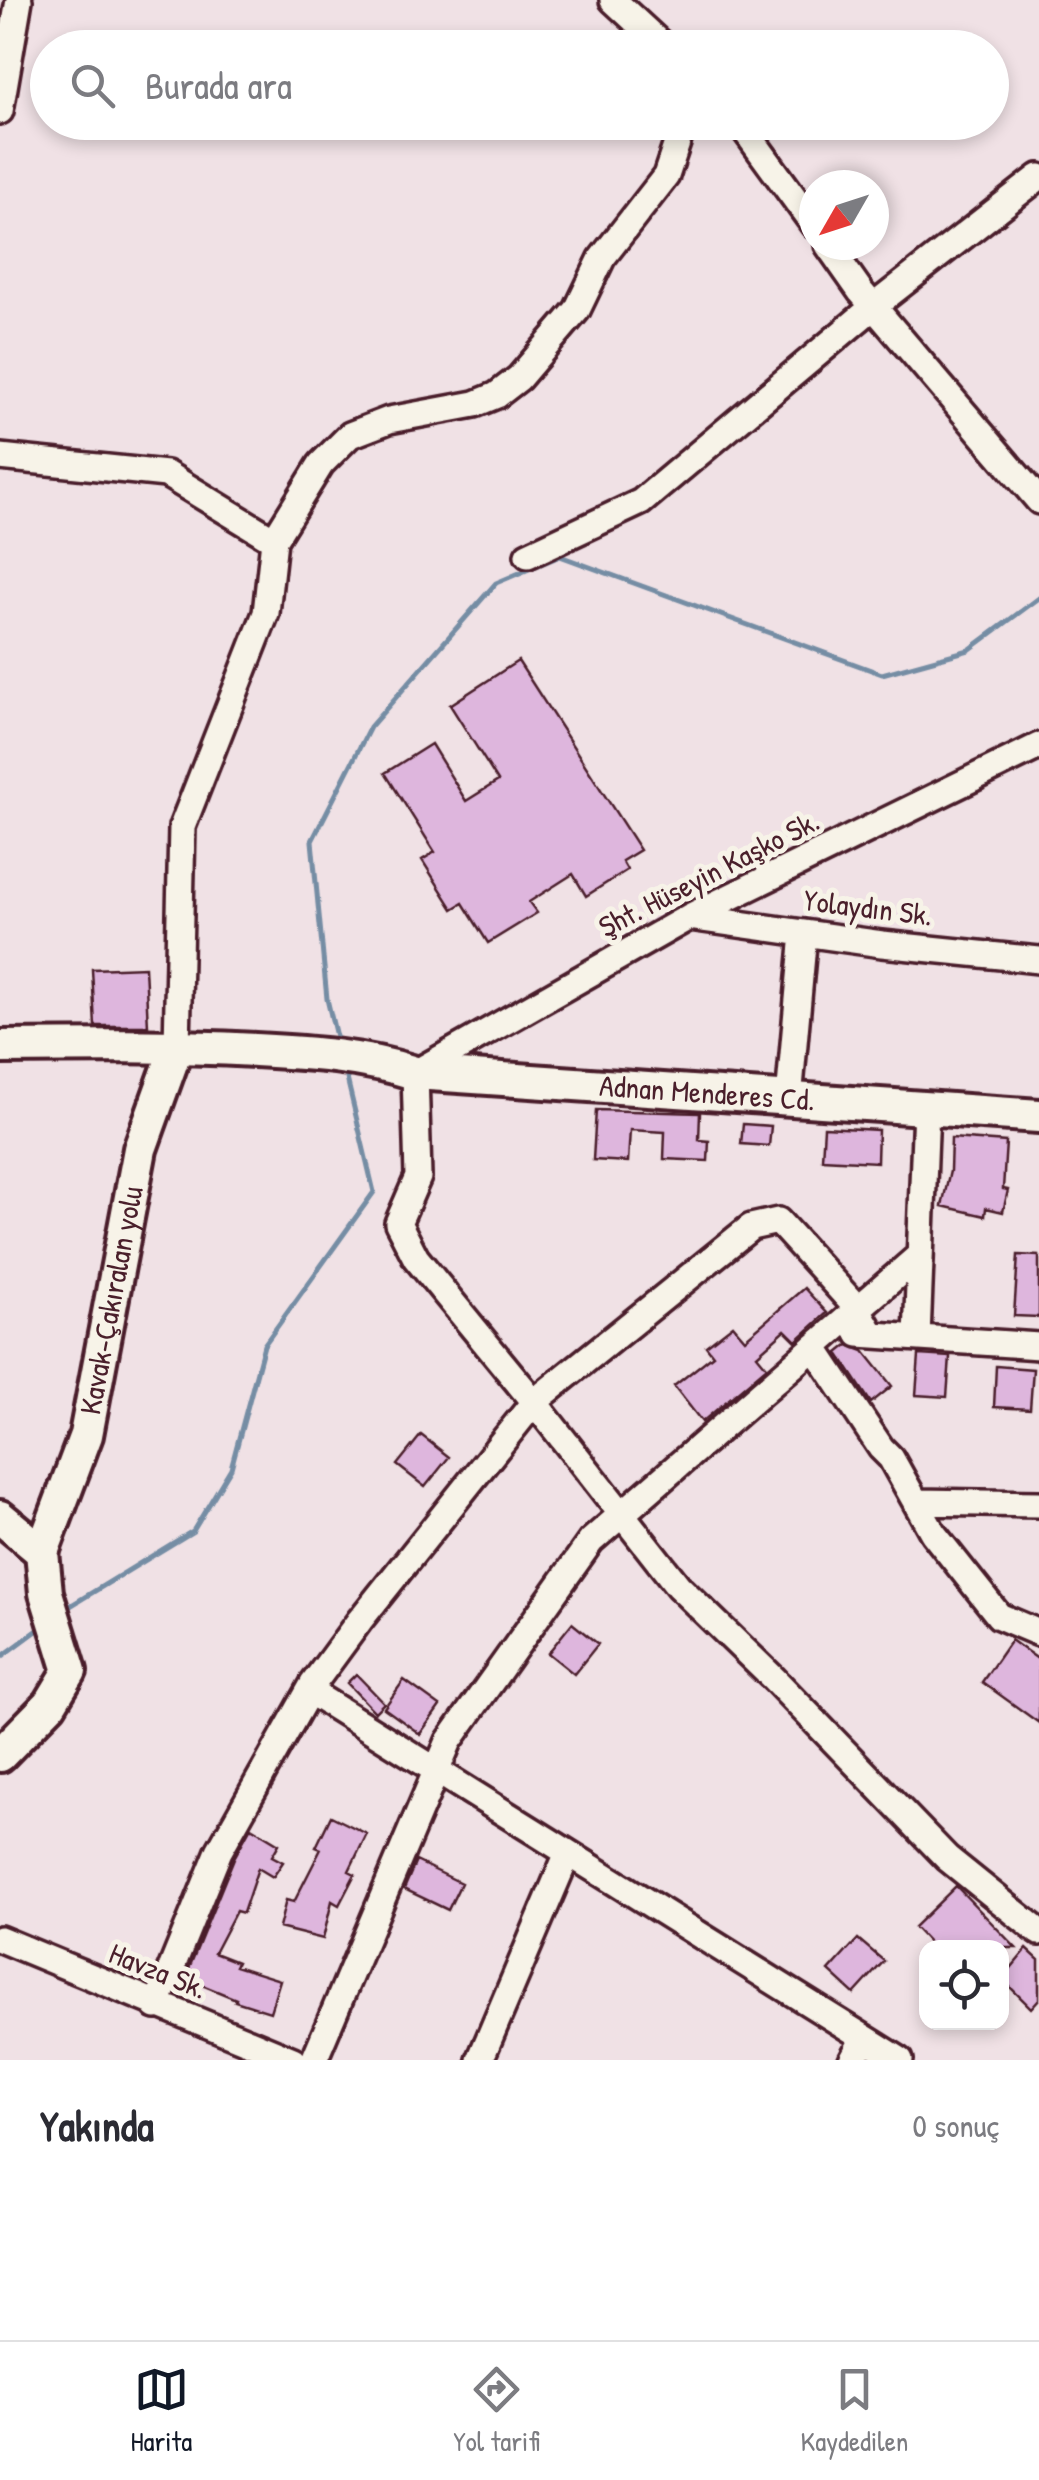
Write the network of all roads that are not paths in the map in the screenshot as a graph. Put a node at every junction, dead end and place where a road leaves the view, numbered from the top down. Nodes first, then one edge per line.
1 (20, 0) edge
2 (612, 0) edge
3 (645, 30) edge
4 (0, 111) edge
5 (678, 140) edge
6 (753, 140) edge
7 (1039, 177) edge
8 (799, 204) edge
9 (839, 260) edge
10 (874, 307) junction
11 (0, 457) edge
12 (1039, 501) edge
13 (274, 540) junction
14 (528, 555) dead end
15 (1039, 746) edge
16 (689, 917) junction
17 (804, 933) junction
18 (1039, 960) edge
19 (177, 1046) junction
20 (0, 1047) edge
21 (415, 1072) junction
22 (789, 1098) junction
23 (926, 1108) junction
24 (1039, 1116) edge
25 (920, 1255) junction
26 (857, 1308) junction
27 (872, 1334) junction
28 (918, 1336) junction
29 (820, 1341) junction
30 (1039, 1346) edge
31 (534, 1402) junction
32 (916, 1502) junction
33 (1039, 1504) edge
34 (623, 1514) junction
35 (0, 1517) edge
36 (42, 1552) junction
37 (1039, 1632) edge
38 (309, 1691) junction
39 (0, 1755) edge
40 (436, 1771) junction
41 (568, 1853) junction
42 (1039, 1932) edge
43 (0, 1939) edge
44 (156, 2006) junction
45 (858, 2049) edge
46 (293, 2060) edge
47 (314, 2060) edge
48 (480, 2060) edge
49 (900, 2060) edge

1 - 4 street
2 - 3 street
5 - 13 street
6 - 8 street
7 - 10 street
9 - 10 street
10 - 12 street
10 - 14 street
11 - 13 street
13 - 19 street
15 - 16 street, Şht. Hüseyin Kaşko Sk.
16 - 17 street, Yolaydın Sk.
16 - 21 street, Şht. Hüseyin Kaşko Sk.
17 - 18 street, Yolaydın Sk.
17 - 22 street
19 - 20 main road, Adnan Menderes Cd.
19 - 21 main road, Adnan Menderes Cd.
19 - 36 main road, Kavak-Çakıralan yolu
21 - 22 main road, Adnan Menderes Cd.
21 - 31 street
22 - 23 main road, Adnan Menderes Cd.
23 - 24 main road, Adnan Menderes Cd.
23 - 25 street
25 - 26 street
25 - 28 street
26 - 27 street
26 - 29 street
26 - 31 street
27 - 28 street
27 - 29 street
28 - 30 street
29 - 32 street
29 - 34 street
31 - 34 street
31 - 38 street
32 - 33 street
32 - 37 street
34 - 40 street
34 - 42 street
35 - 36 main road
36 - 39 main road
38 - 40 street
38 - 44 street
40 - 41 street
40 - 47 street
41 - 45 street
41 - 48 street
43 - 44 street, Havza Sk.
44 - 46 street, Havza Sk.
45 - 49 street

